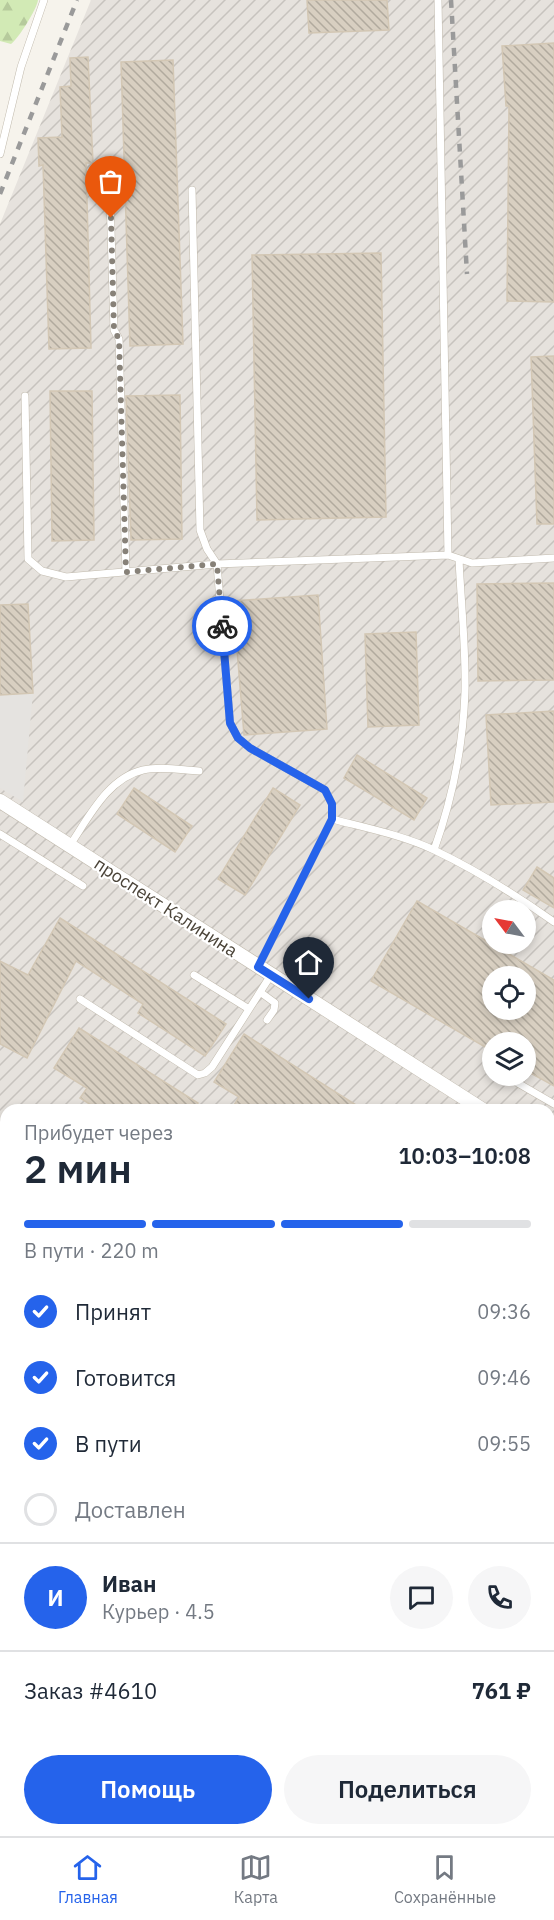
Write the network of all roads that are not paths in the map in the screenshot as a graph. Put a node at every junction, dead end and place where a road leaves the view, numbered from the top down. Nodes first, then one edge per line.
1 (44, 0) edge
2 (438, 0) edge
3 (0, 154) edge
4 (192, 190) dead end
5 (110, 196) dead end
6 (25, 396) dead end
7 (448, 555) junction
8 (554, 558) edge
9 (459, 559) junction
10 (217, 564) junction
11 (126, 572) junction
12 (199, 771) dead end
13 (0, 801) edge
14 (332, 819) junction
15 (0, 834) edge
16 (70, 845) junction
17 (434, 850) junction
18 (83, 886) dead end
19 (554, 922) edge
20 (258, 967) junction
21 (194, 975) dead end
22 (271, 975) junction
23 (260, 992) junction
24 (80, 999) dead end
25 (249, 1009) junction
26 (267, 1020) dead end
27 (523, 1086) edge
28 (474, 1104) edge
29 (554, 1104) edge

1 - 3 lane
2 - 7 lane
4 - 10 lane
5 - 11 lane
6 - 11 lane
7 - 9 lane
7 - 10 lane
8 - 9 lane
9 - 17 lane
10 - 11 lane
10 - 14 lane
12 - 16 lane
13 - 16 street, проспект Калинина
14 - 17 lane
14 - 20 lane
15 - 18 lane
16 - 20 street, проспект Калинина
17 - 19 lane
20 - 22 street, проспект Калинина
21 - 25 lane
22 - 23 lane
22 - 28 street, проспект Калинина
23 - 25 lane
23 - 26 lane
24 - 25 lane
27 - 29 lane

